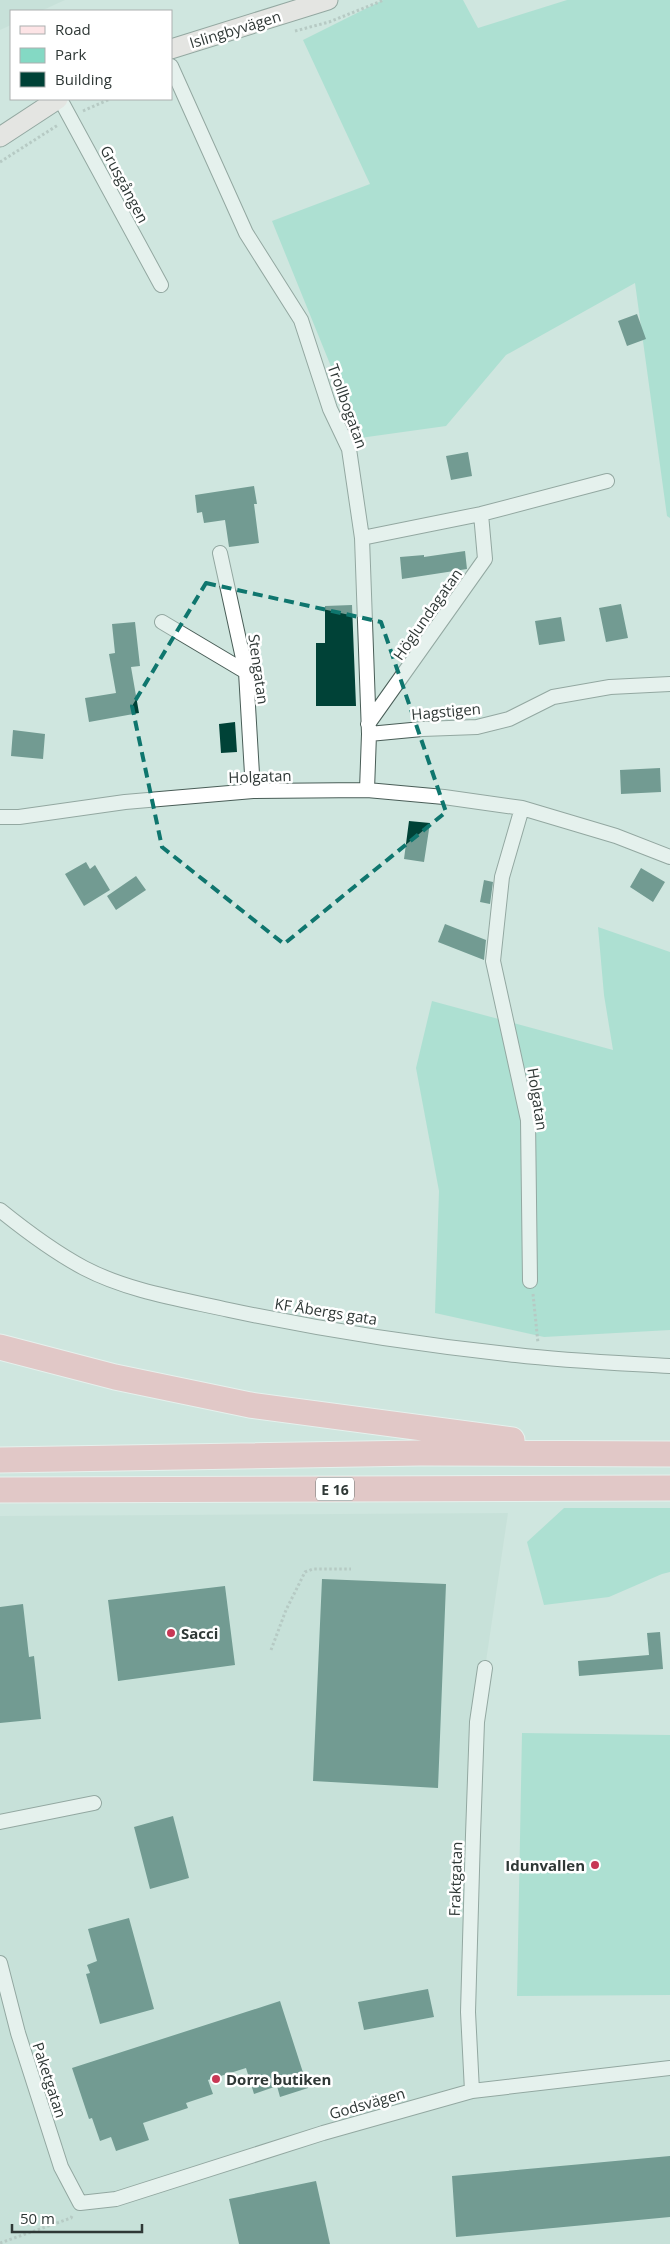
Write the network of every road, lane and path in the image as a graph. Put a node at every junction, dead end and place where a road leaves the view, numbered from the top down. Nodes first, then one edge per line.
1 (328, 0) edge
2 (172, 49) edge
3 (172, 68) edge
4 (57, 100) edge
5 (60, 100) edge
6 (108, 100) edge
7 (70, 117) junction
8 (0, 137) edge
9 (0, 162) edge
10 (161, 285) dead end
11 (607, 481) dead end
12 (481, 514) junction
13 (362, 538) junction
14 (220, 554) dead end
15 (162, 622) dead end
16 (246, 672) junction
17 (670, 684) edge
18 (369, 729) junction
19 (367, 790) junction
20 (253, 791) junction
21 (522, 808) junction
22 (0, 817) edge
23 (670, 857) edge
24 (0, 1210) edge
25 (530, 1281) joint
26 (529, 1345) dead end
27 (0, 1347) edge
28 (670, 1366) edge
29 (604, 1453) junction
30 (670, 1454) edge
31 (0, 1460) edge
32 (670, 1488) edge
33 (0, 1490) edge
34 (351, 1569) dead end
35 (272, 1650) dead end
36 (485, 1668) dead end
37 (94, 1803) dead end
38 (0, 1822) edge
39 (0, 1963) edge
40 (670, 2068) edge
41 (472, 2092) junction
42 (80, 2203) junction
43 (0, 2243) edge

1 - 2 street, Islingbyvägen
3 - 13 street, Trollbogatan
4 - 8 street
5 - 7 street, Grusgången
6 - 7 path
7 - 9 path
7 - 10 street, Grusgången
11 - 12 street
12 - 13 street
12 - 18 street, Höglundagatan
13 - 18 street, Trollbogatan
14 - 16 street, Stengatan
15 - 16 street
16 - 20 street, Stengatan
17 - 18 street, Hagstigen
18 - 19 street, Trollbogatan
19 - 20 street, Holgatan
19 - 21 street, Holgatan
20 - 22 street, Holgatan
21 - 23 street, Holgatan
21 - 25 street, Holgatan
24 - 28 street, KF Åbergs gata
25 - 26 path
27 - 29 highway
29 - 30 highway
29 - 31 highway
32 - 33 highway, E 16
34 - 35 path
36 - 41 street, Fraktgatan
37 - 38 street
39 - 42 street, Paketgatan
40 - 41 street, Godsvägen
41 - 42 street, Godsvägen
42 - 43 path

